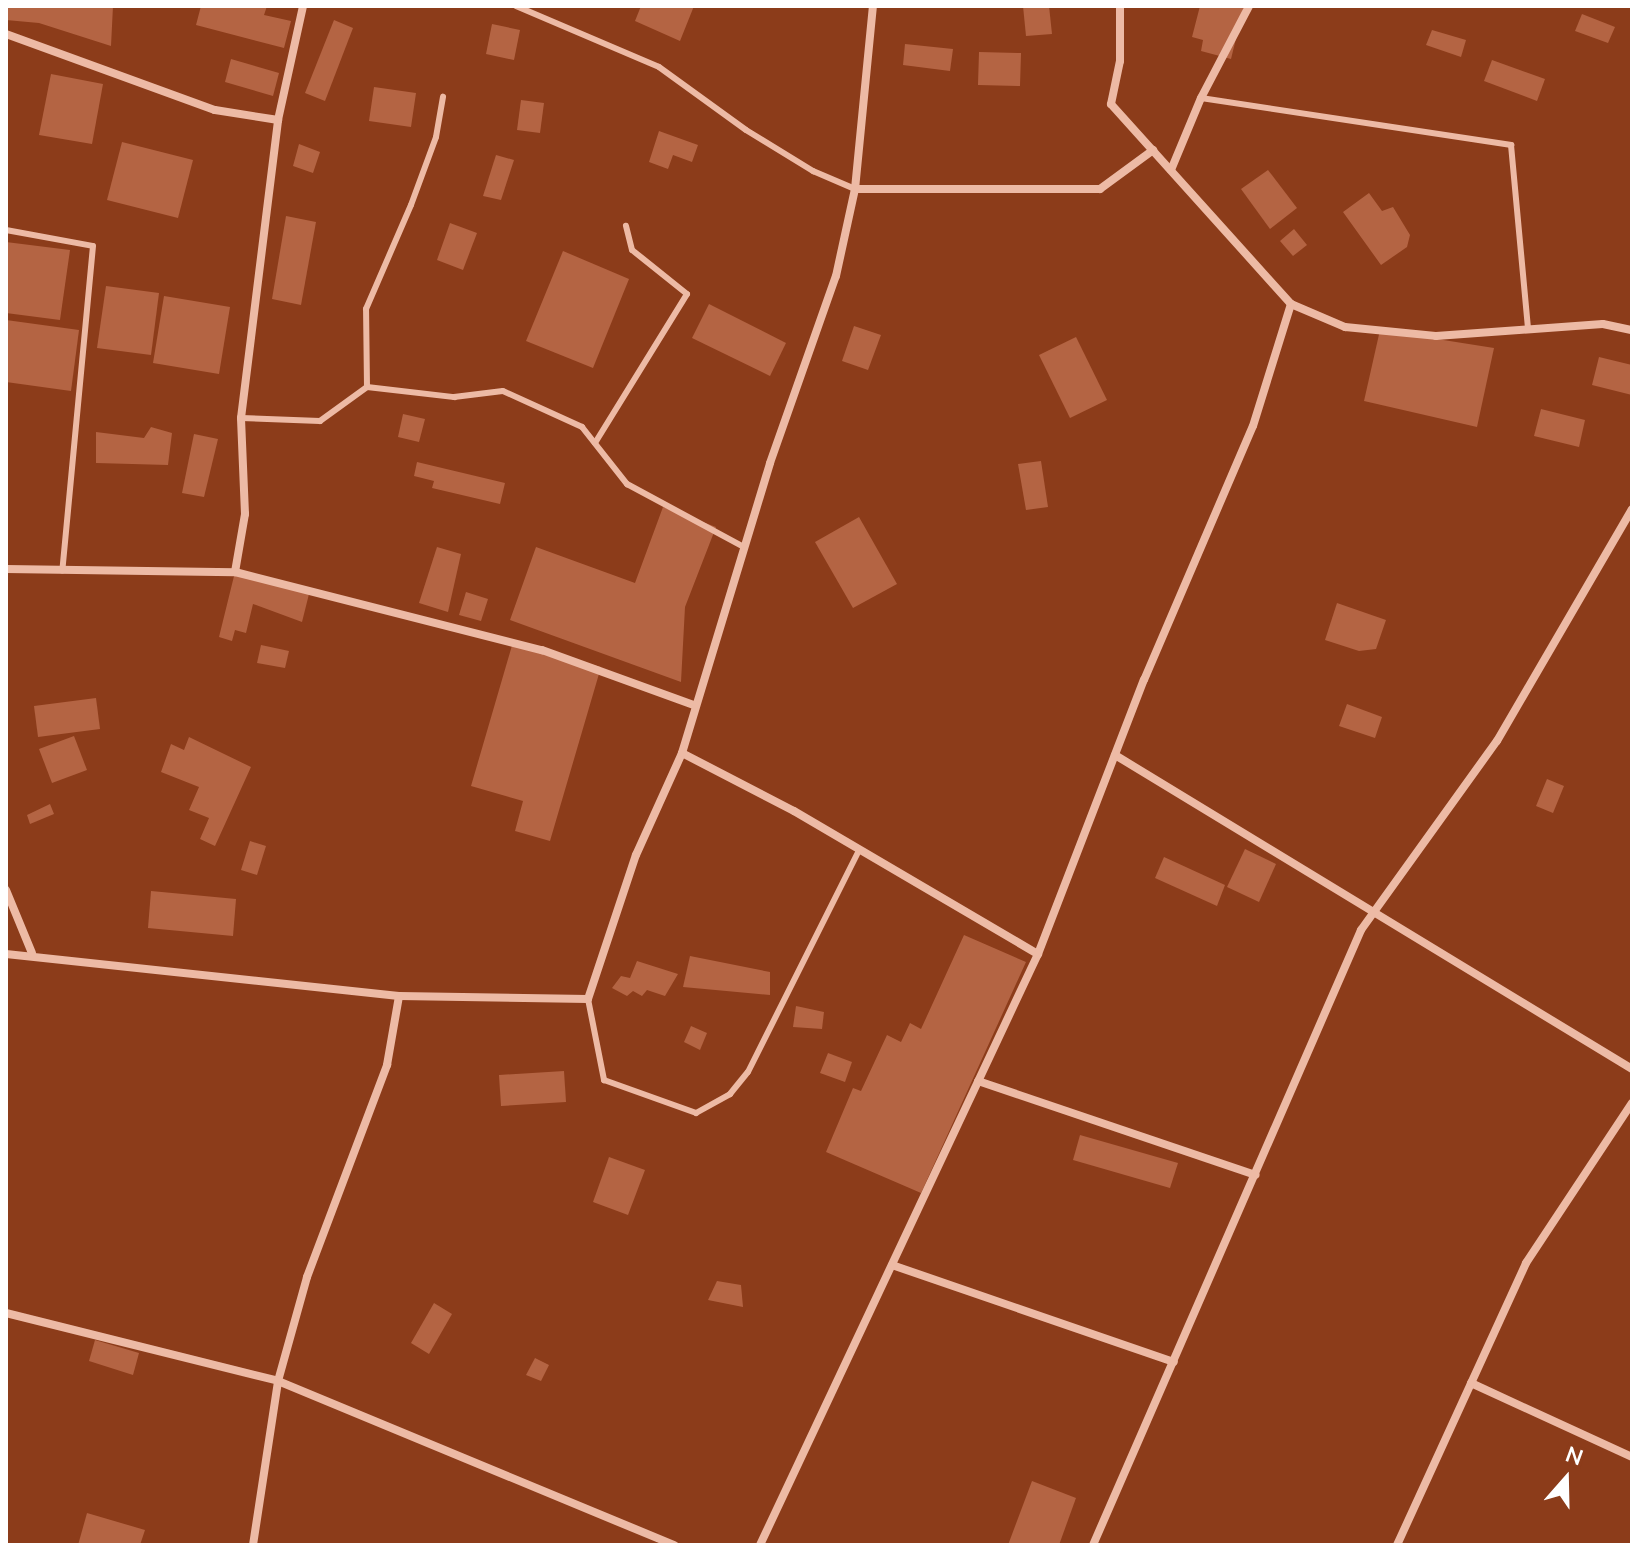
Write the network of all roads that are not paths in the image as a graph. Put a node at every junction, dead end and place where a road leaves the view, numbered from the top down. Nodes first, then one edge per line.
1 (303, 6) edge
2 (516, 6) edge
3 (873, 6) edge
4 (1120, 6) edge
5 (1249, 6) edge
6 (6, 34) edge
7 (443, 97) dead end
8 (1201, 98) junction
9 (278, 120) junction
10 (1153, 150) junction
11 (1171, 170) junction
12 (855, 189) junction
13 (626, 226) dead end
14 (6, 230) edge
15 (1291, 304) junction
16 (1528, 329) junction
17 (1632, 330) edge
18 (367, 387) junction
19 (241, 418) junction
20 (595, 443) junction
21 (1632, 509) edge
22 (744, 547) junction
23 (6, 569) edge
24 (62, 571) junction
25 (235, 572) junction
26 (694, 705) junction
27 (682, 753) junction
28 (1115, 755) junction
29 (859, 850) junction
30 (6, 890) edge
31 (1375, 912) junction
32 (32, 953) junction
33 (6, 954) edge
34 (1038, 954) junction
35 (399, 996) junction
36 (588, 999) junction
37 (1632, 1069) edge
38 (978, 1081) junction
39 (1632, 1103) edge
40 (1256, 1175) junction
41 (892, 1265) junction
42 (6, 1313) edge
43 (1174, 1362) junction
44 (278, 1381) junction
45 (1471, 1383) junction
46 (1632, 1457) edge
47 (253, 1545) edge
48 (674, 1545) edge
49 (760, 1545) edge
50 (1093, 1545) edge
51 (1397, 1545) edge

1 - 9 street
2 - 12 lane
3 - 12 street
4 - 10 street
5 - 8 street
6 - 9 street
7 - 18 lane
8 - 11 street
8 - 16 lane
9 - 19 street
10 - 11 street
10 - 12 street
11 - 15 street
12 - 22 street
13 - 20 lane
14 - 24 lane
15 - 16 street
15 - 28 street
16 - 17 street
18 - 19 lane
18 - 20 lane
19 - 25 street
20 - 22 lane
21 - 31 street
22 - 26 street
23 - 24 street
24 - 25 street
25 - 26 street
26 - 27 street
27 - 29 street
27 - 36 street
28 - 31 street
28 - 34 street
29 - 34 street
29 - 36 lane
30 - 32 street
31 - 37 street
31 - 40 street
32 - 33 street
32 - 35 street
34 - 38 street
35 - 36 street
35 - 44 street
38 - 40 street
38 - 41 street
39 - 45 street
40 - 43 street
41 - 43 street
41 - 49 street
42 - 44 street
43 - 50 street
44 - 47 street
44 - 48 street
45 - 46 street
45 - 51 street

